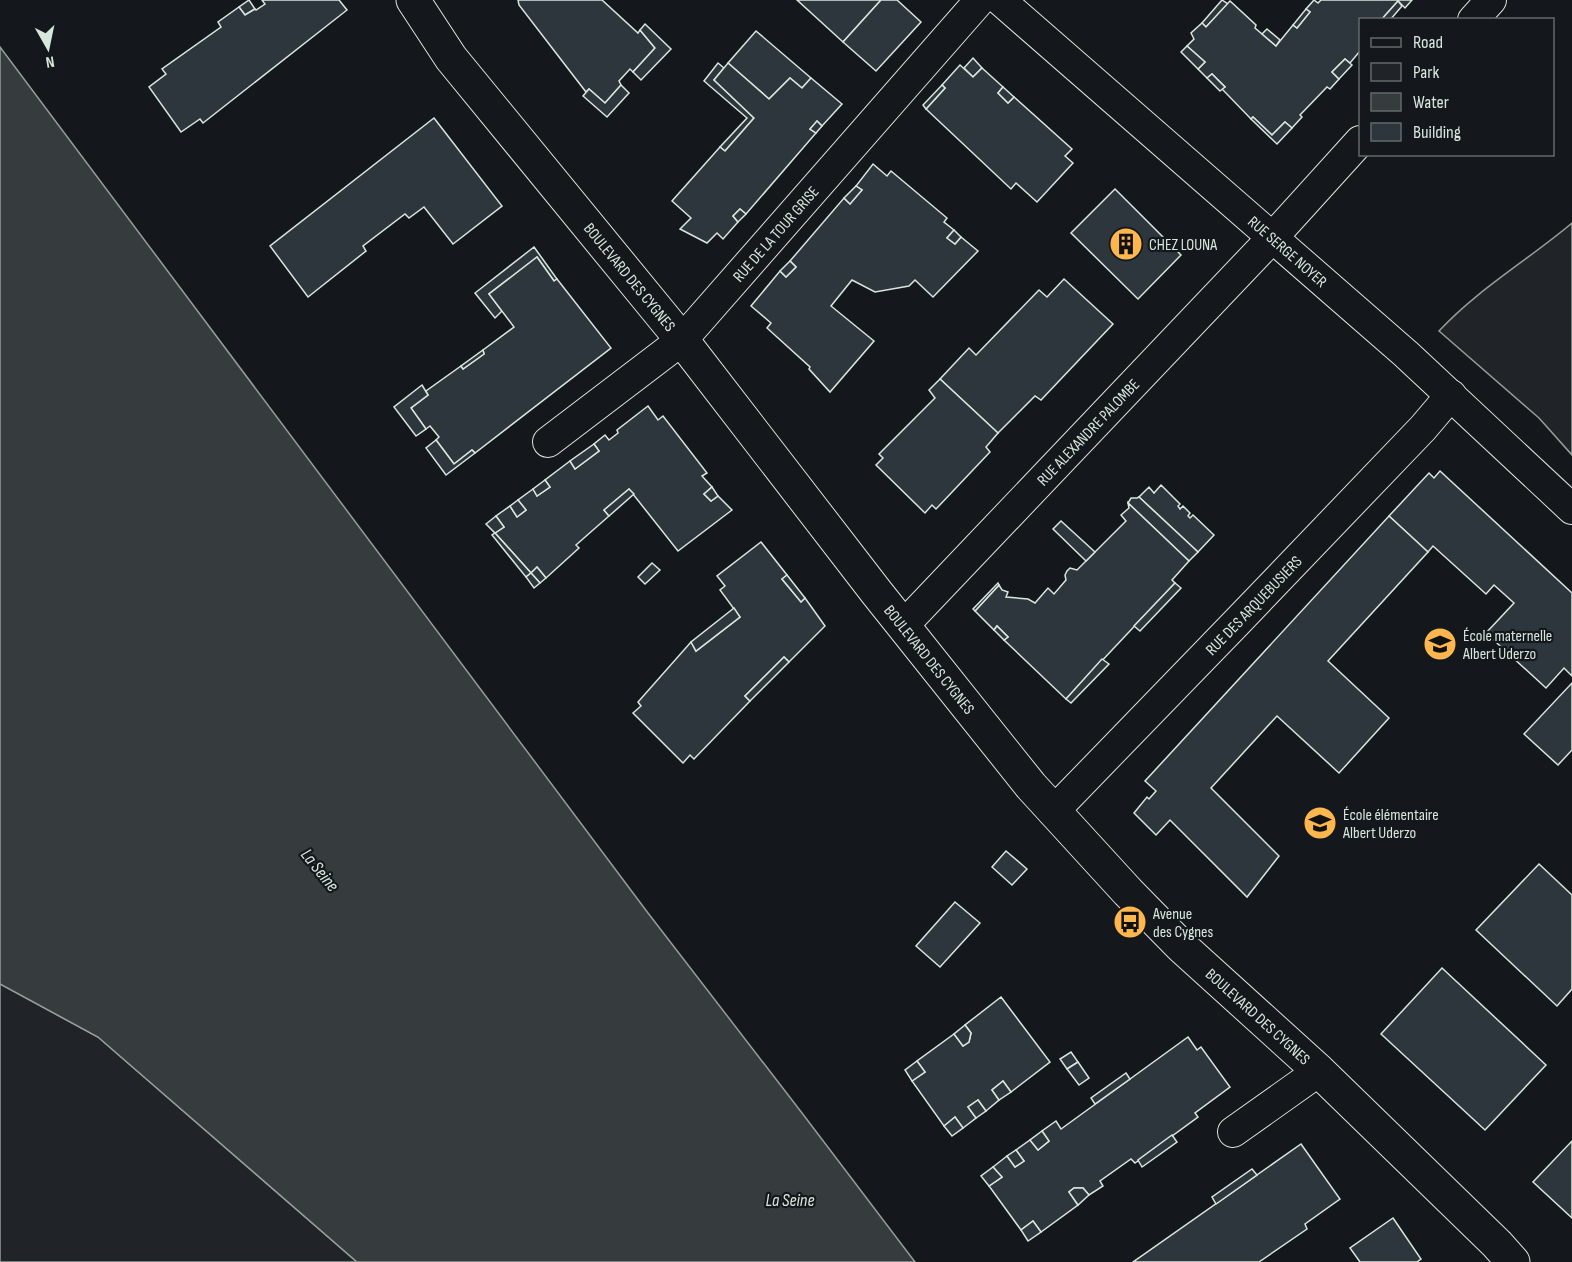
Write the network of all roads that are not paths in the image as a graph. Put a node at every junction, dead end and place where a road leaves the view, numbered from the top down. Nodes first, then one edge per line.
1 (412, 0) edge
2 (980, 0) edge
3 (1000, 0) edge
4 (1491, 0) edge
5 (1475, 18) edge
6 (1359, 142) edge
7 (1273, 237) junction
8 (682, 340) junction
9 (1451, 395) junction
10 (548, 442) dead end
11 (1572, 508) edge
12 (903, 626) junction
13 (1053, 812) junction
14 (1319, 1071) junction
15 (1233, 1132) dead end
16 (1513, 1262) edge

1 - 8 main road, BOULEVARD DES CYGNES
2 - 8 street, RUE DE LA TOUR GRISE
3 - 7 street, RUE SERGE NOYER
4 - 5 street
6 - 7 street, RUE ALEXANDRE PALOMBE
7 - 9 street, RUE SERGE NOYER
7 - 12 street, RUE ALEXANDRE PALOMBE
8 - 10 street, RUE DE LA TOUR GRISE
8 - 12 main road, BOULEVARD DES CYGNES
9 - 11 street, RUE SERGE NOYER
9 - 13 street, RUE DES ARQUEBUSIERS
12 - 13 main road, BOULEVARD DES CYGNES
13 - 14 main road, BOULEVARD DES CYGNES
14 - 15 street
14 - 16 main road, BOULEVARD DES CYGNES

